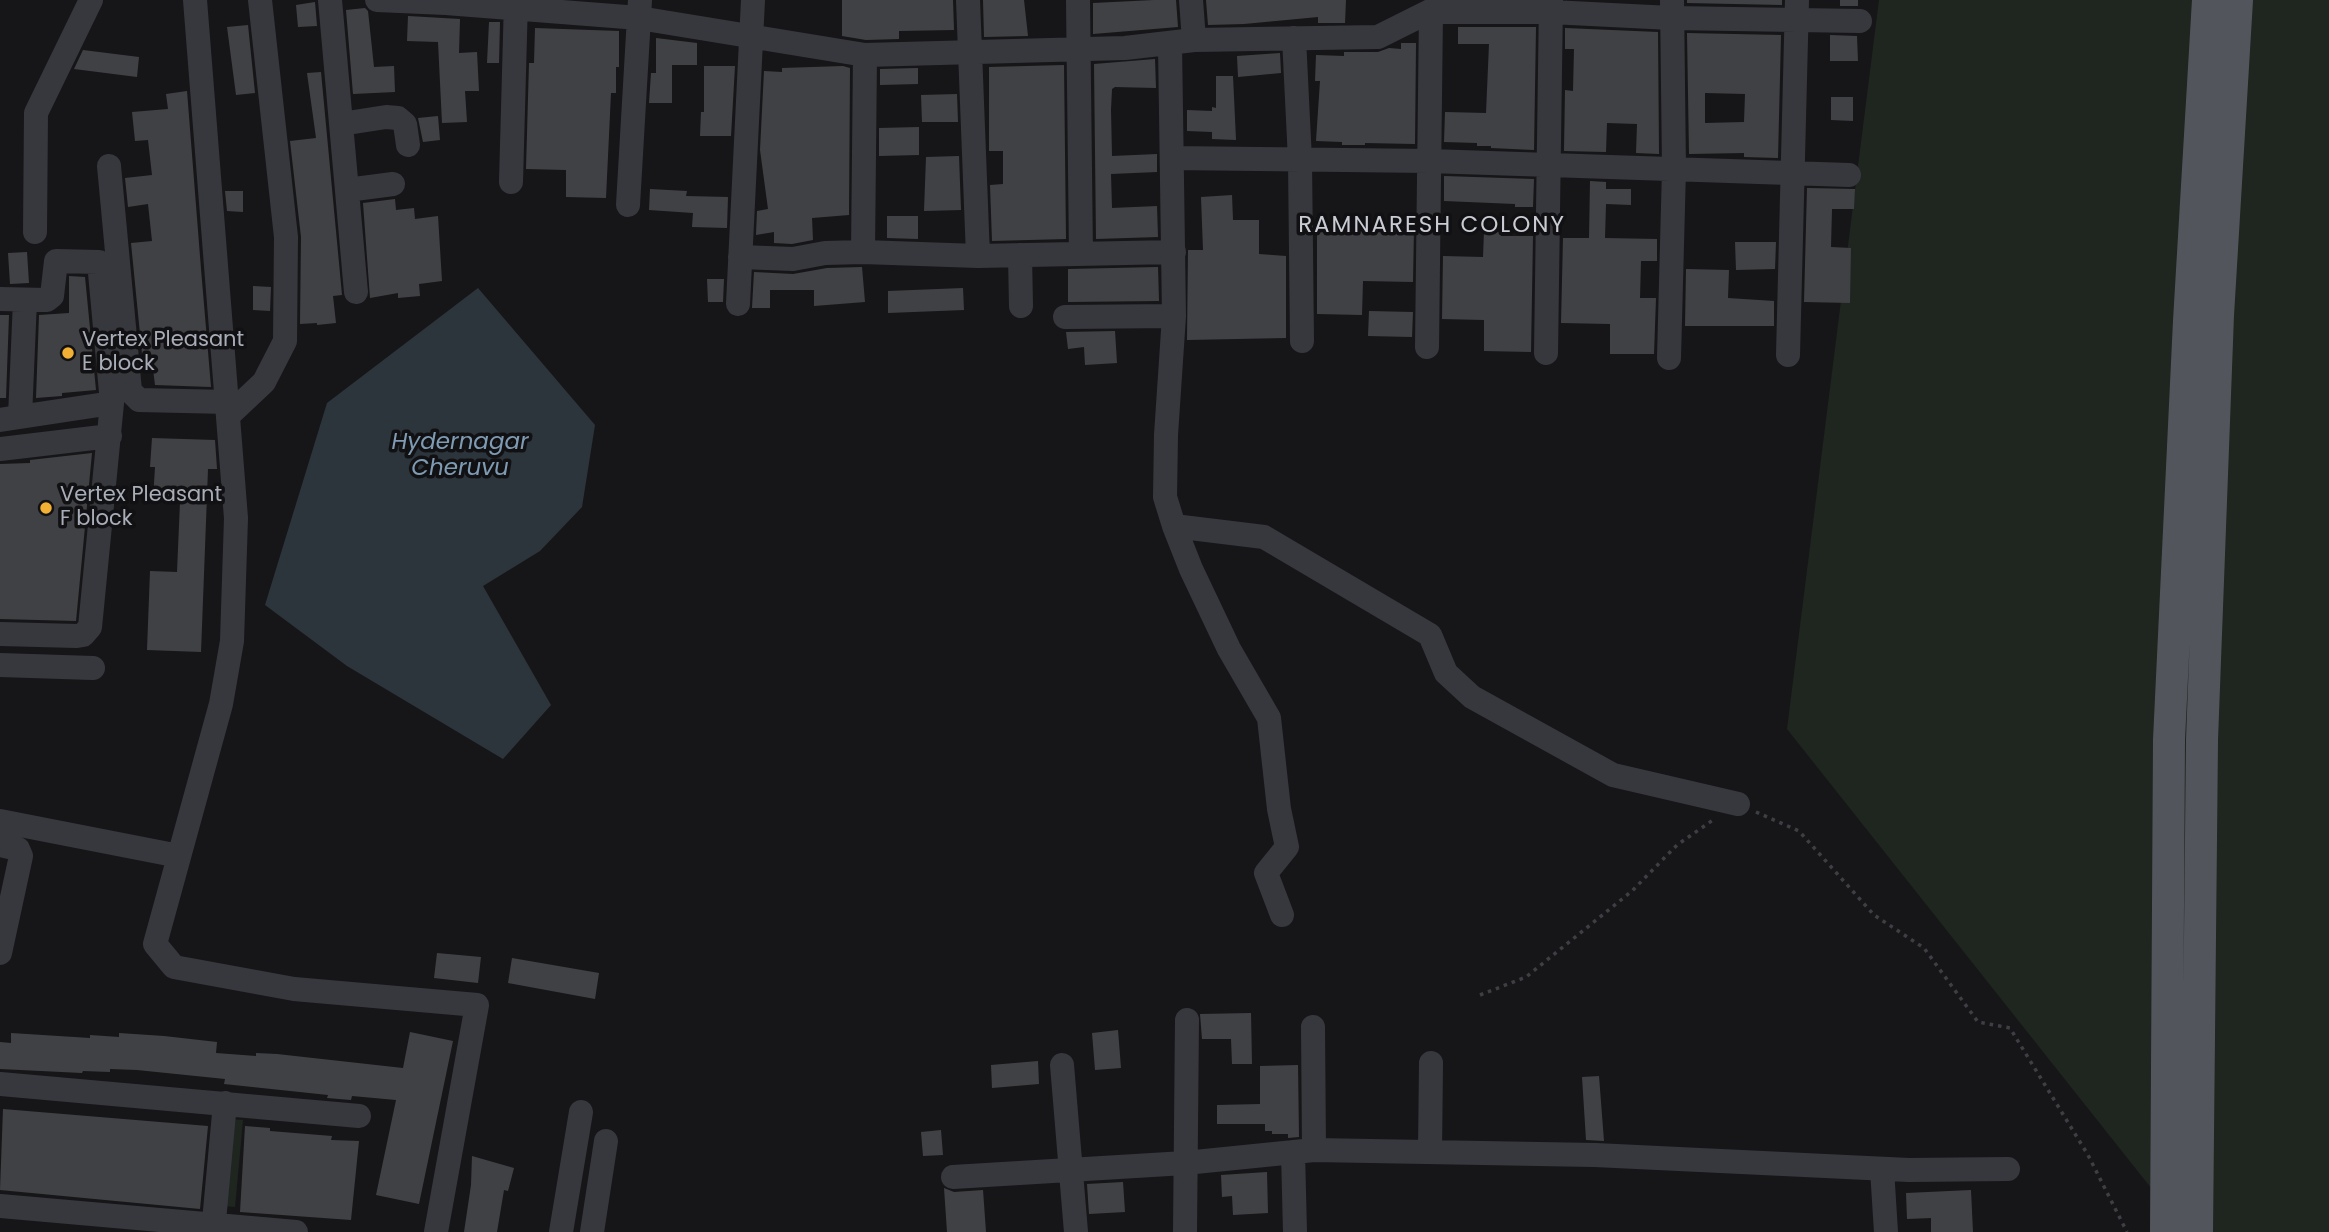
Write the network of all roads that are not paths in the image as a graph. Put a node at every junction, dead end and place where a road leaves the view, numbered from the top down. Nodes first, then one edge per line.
1 (91, 0) edge
2 (195, 0) edge
3 (260, 0) edge
4 (330, 0) edge
5 (377, 0) edge
6 (383, 0) edge
7 (753, 0) edge
8 (968, 0) edge
9 (1078, 0) edge
10 (1191, 0) edge
11 (2208, 0) edge
12 (2237, 0) edge
13 (446, 1) edge
14 (516, 4) edge
15 (554, 6) edge
16 (1442, 6) edge
17 (1551, 6) edge
18 (640, 9) edge
19 (1672, 9) edge
20 (1797, 10) edge
21 (1860, 20) dead end
22 (752, 35) junction
23 (1294, 38) junction
24 (1194, 40) junction
25 (1170, 44) junction
26 (1080, 48) junction
27 (970, 51) junction
28 (865, 55) junction
29 (341, 124) junction
30 (408, 145) dead end
31 (1172, 158) junction
32 (1300, 160) junction
33 (1430, 161) junction
34 (109, 166) dead end
35 (1549, 167) junction
36 (1674, 169) junction
37 (1793, 174) junction
38 (1849, 175) dead end
39 (511, 182) dead end
40 (393, 184) dead end
41 (347, 190) junction
42 (628, 205) dead end
43 (35, 232) dead end
44 (863, 252) junction
45 (1174, 252) junction
46 (1081, 254) junction
47 (1020, 255) junction
48 (978, 256) junction
49 (740, 257) junction
50 (356, 292) dead end
51 (0, 299) edge
52 (25, 300) junction
53 (738, 304) dead end
54 (1021, 306) dead end
55 (1174, 316) junction
56 (1065, 317) dead end
57 (1302, 341) dead end
58 (1427, 347) dead end
59 (1546, 353) dead end
60 (1788, 355) dead end
61 (1670, 358) dead end
62 (112, 403) junction
63 (228, 408) junction
64 (10, 419) edge
65 (110, 436) junction
66 (0, 449) edge
67 (1174, 526) junction
68 (0, 634) edge
69 (0, 665) edge
70 (93, 667) dead end
71 (2169, 740) junction
72 (2202, 740) junction
73 (1738, 804) road end
74 (0, 821) edge
75 (0, 845) edge
76 (179, 856) junction
77 (1282, 915) dead end
78 (0, 953) edge
79 (1187, 1020) dead end
80 (1312, 1027) dead end
81 (1432, 1062) dead end
82 (1062, 1065) dead end
83 (0, 1084) edge
84 (225, 1103) junction
85 (582, 1112) dead end
86 (359, 1116) dead end
87 (606, 1141) dead end
88 (1304, 1151) junction
89 (1430, 1152) junction
90 (1185, 1163) junction
91 (1071, 1169) junction
92 (1882, 1169) junction
93 (2008, 1169) dead end
94 (953, 1177) dead end
95 (0, 1206) edge
96 (213, 1228) edge
97 (296, 1232) edge
98 (436, 1232) edge
99 (561, 1232) edge
100 (592, 1232) edge
101 (1076, 1232) edge
102 (1185, 1232) edge
103 (1295, 1232) edge
104 (1886, 1232) edge
105 (2166, 1232) edge
106 (2197, 1232) edge

1 - 43 street
2 - 63 street
3 - 63 street
4 - 29 street
5 - 6 street
6 - 13 street
7 - 22 street
8 - 27 street
9 - 26 street
10 - 24 street
11 - 71 main road
12 - 72 main road
13 - 14 street
14 - 15 street
14 - 39 street
15 - 18 street
16 - 17 street
16 - 23 street
16 - 33 street
17 - 19 street
17 - 35 street
18 - 22 street
18 - 42 street
19 - 20 street
19 - 36 street
20 - 21 street
20 - 37 street
22 - 28 street
22 - 49 street
23 - 24 street
23 - 32 street
24 - 25 street
25 - 26 street
25 - 31 street
26 - 27 street
26 - 46 street
27 - 28 street
27 - 48 street
28 - 44 street
29 - 30 street
29 - 41 street
31 - 32 street
31 - 45 street
32 - 33 street
32 - 57 street
33 - 35 street
33 - 58 street
34 - 63 street
35 - 36 street
35 - 59 street
36 - 37 street
36 - 61 street
37 - 38 street
37 - 60 street
40 - 41 street
41 - 50 street
44 - 48 street
44 - 49 street
45 - 46 street
45 - 55 street
46 - 47 street
47 - 48 street
47 - 54 street
49 - 53 street
51 - 52 street
52 - 62 street
52 - 64 street
55 - 56 street
55 - 67 street
62 - 64 street
62 - 65 street
63 - 76 street
65 - 66 street
65 - 68 street
67 - 73 street
67 - 77 street
69 - 70 street
71 - 72 main road
71 - 105 main road
72 - 106 main road
74 - 76 street
75 - 78 street
76 - 98 street
79 - 90 street
80 - 88 street
81 - 89 street
82 - 91 street
83 - 84 street
84 - 86 street
84 - 96 street
85 - 99 street
87 - 100 street
88 - 89 street
88 - 90 street
88 - 103 street
89 - 92 street
90 - 91 street
90 - 102 street
91 - 94 street
91 - 101 street
92 - 93 street
92 - 104 street
95 - 96 street
96 - 97 street

